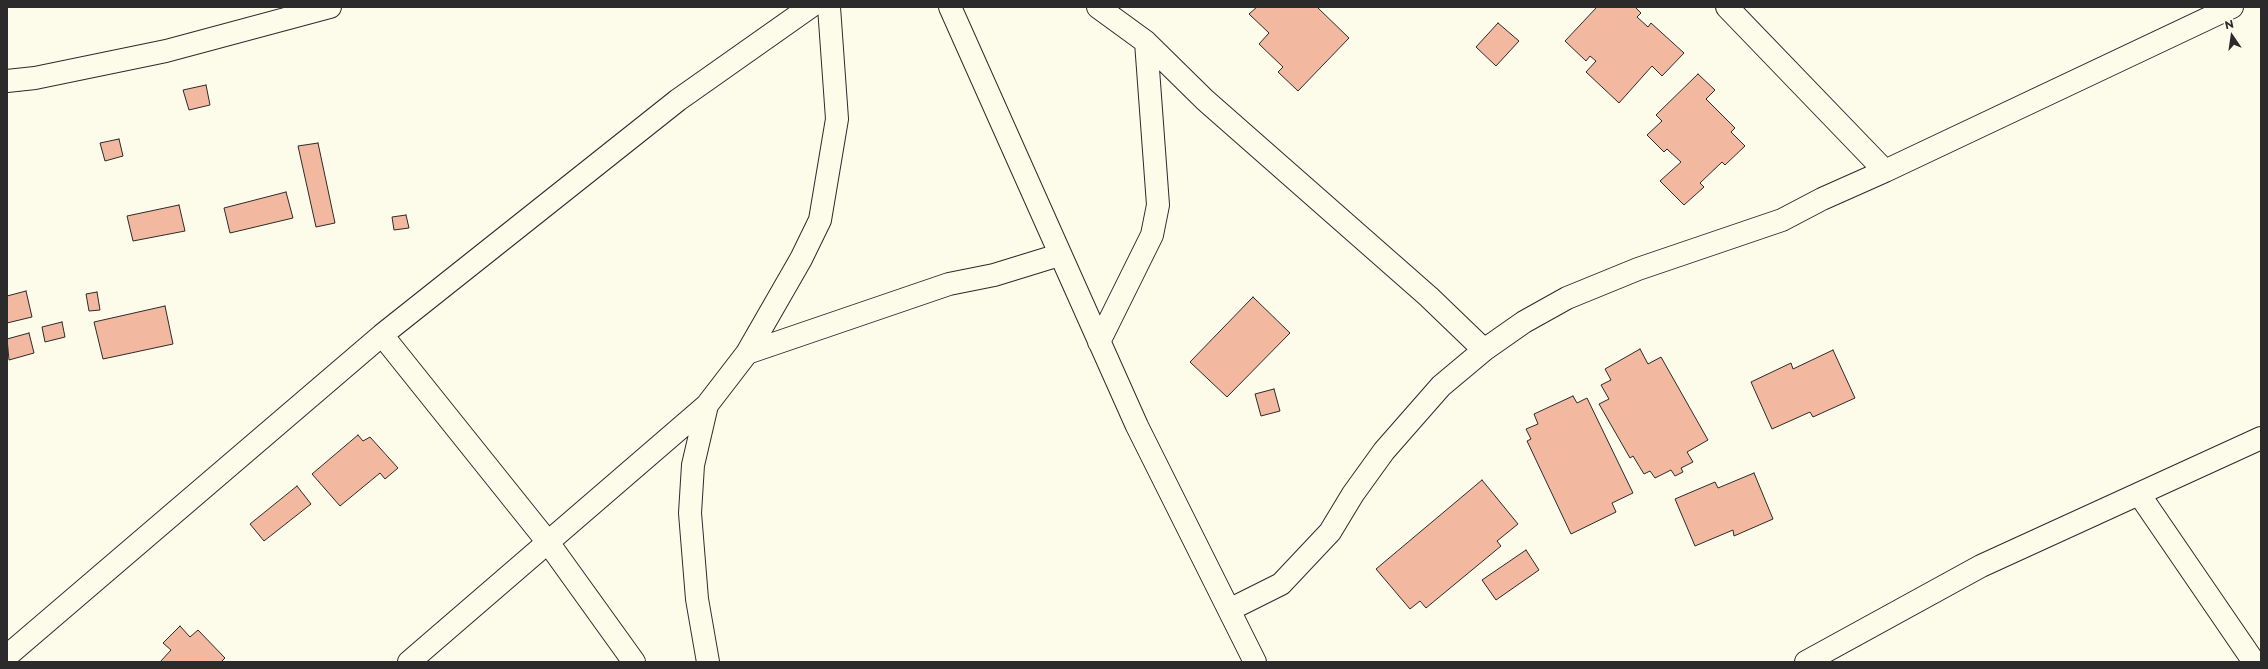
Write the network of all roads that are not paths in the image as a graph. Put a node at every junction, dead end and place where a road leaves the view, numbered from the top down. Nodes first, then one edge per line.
1 (330, 7) edge
2 (810, 7) edge
3 (829, 7) edge
4 (950, 7) edge
5 (1098, 7) edge
6 (1727, 7) edge
7 (2232, 7) edge
8 (1146, 42) junction
9 (7, 82) edge
10 (1885, 171) junction
11 (1059, 255) junction
12 (382, 335) junction
13 (1099, 342) junction
14 (1484, 350) junction
15 (746, 353) junction
16 (707, 405) junction
17 (2261, 438) edge
18 (2139, 494) junction
19 (547, 540) junction
20 (1229, 610) junction
21 (7, 656) edge
22 (409, 662) edge
23 (634, 662) edge
24 (708, 662) edge
25 (1256, 662) edge
26 (1806, 662) edge
27 (2254, 662) edge

1 - 9 street
2 - 12 street
3 - 15 street
4 - 11 street
5 - 8 street
6 - 10 street
7 - 10 street
8 - 13 street
8 - 14 street
10 - 14 street
11 - 13 street
11 - 15 street
12 - 19 street
12 - 21 street
13 - 20 street
14 - 20 street
15 - 16 street
16 - 19 street
16 - 24 street
17 - 18 street
18 - 26 street
18 - 27 street
19 - 22 street
19 - 23 street
20 - 25 street

